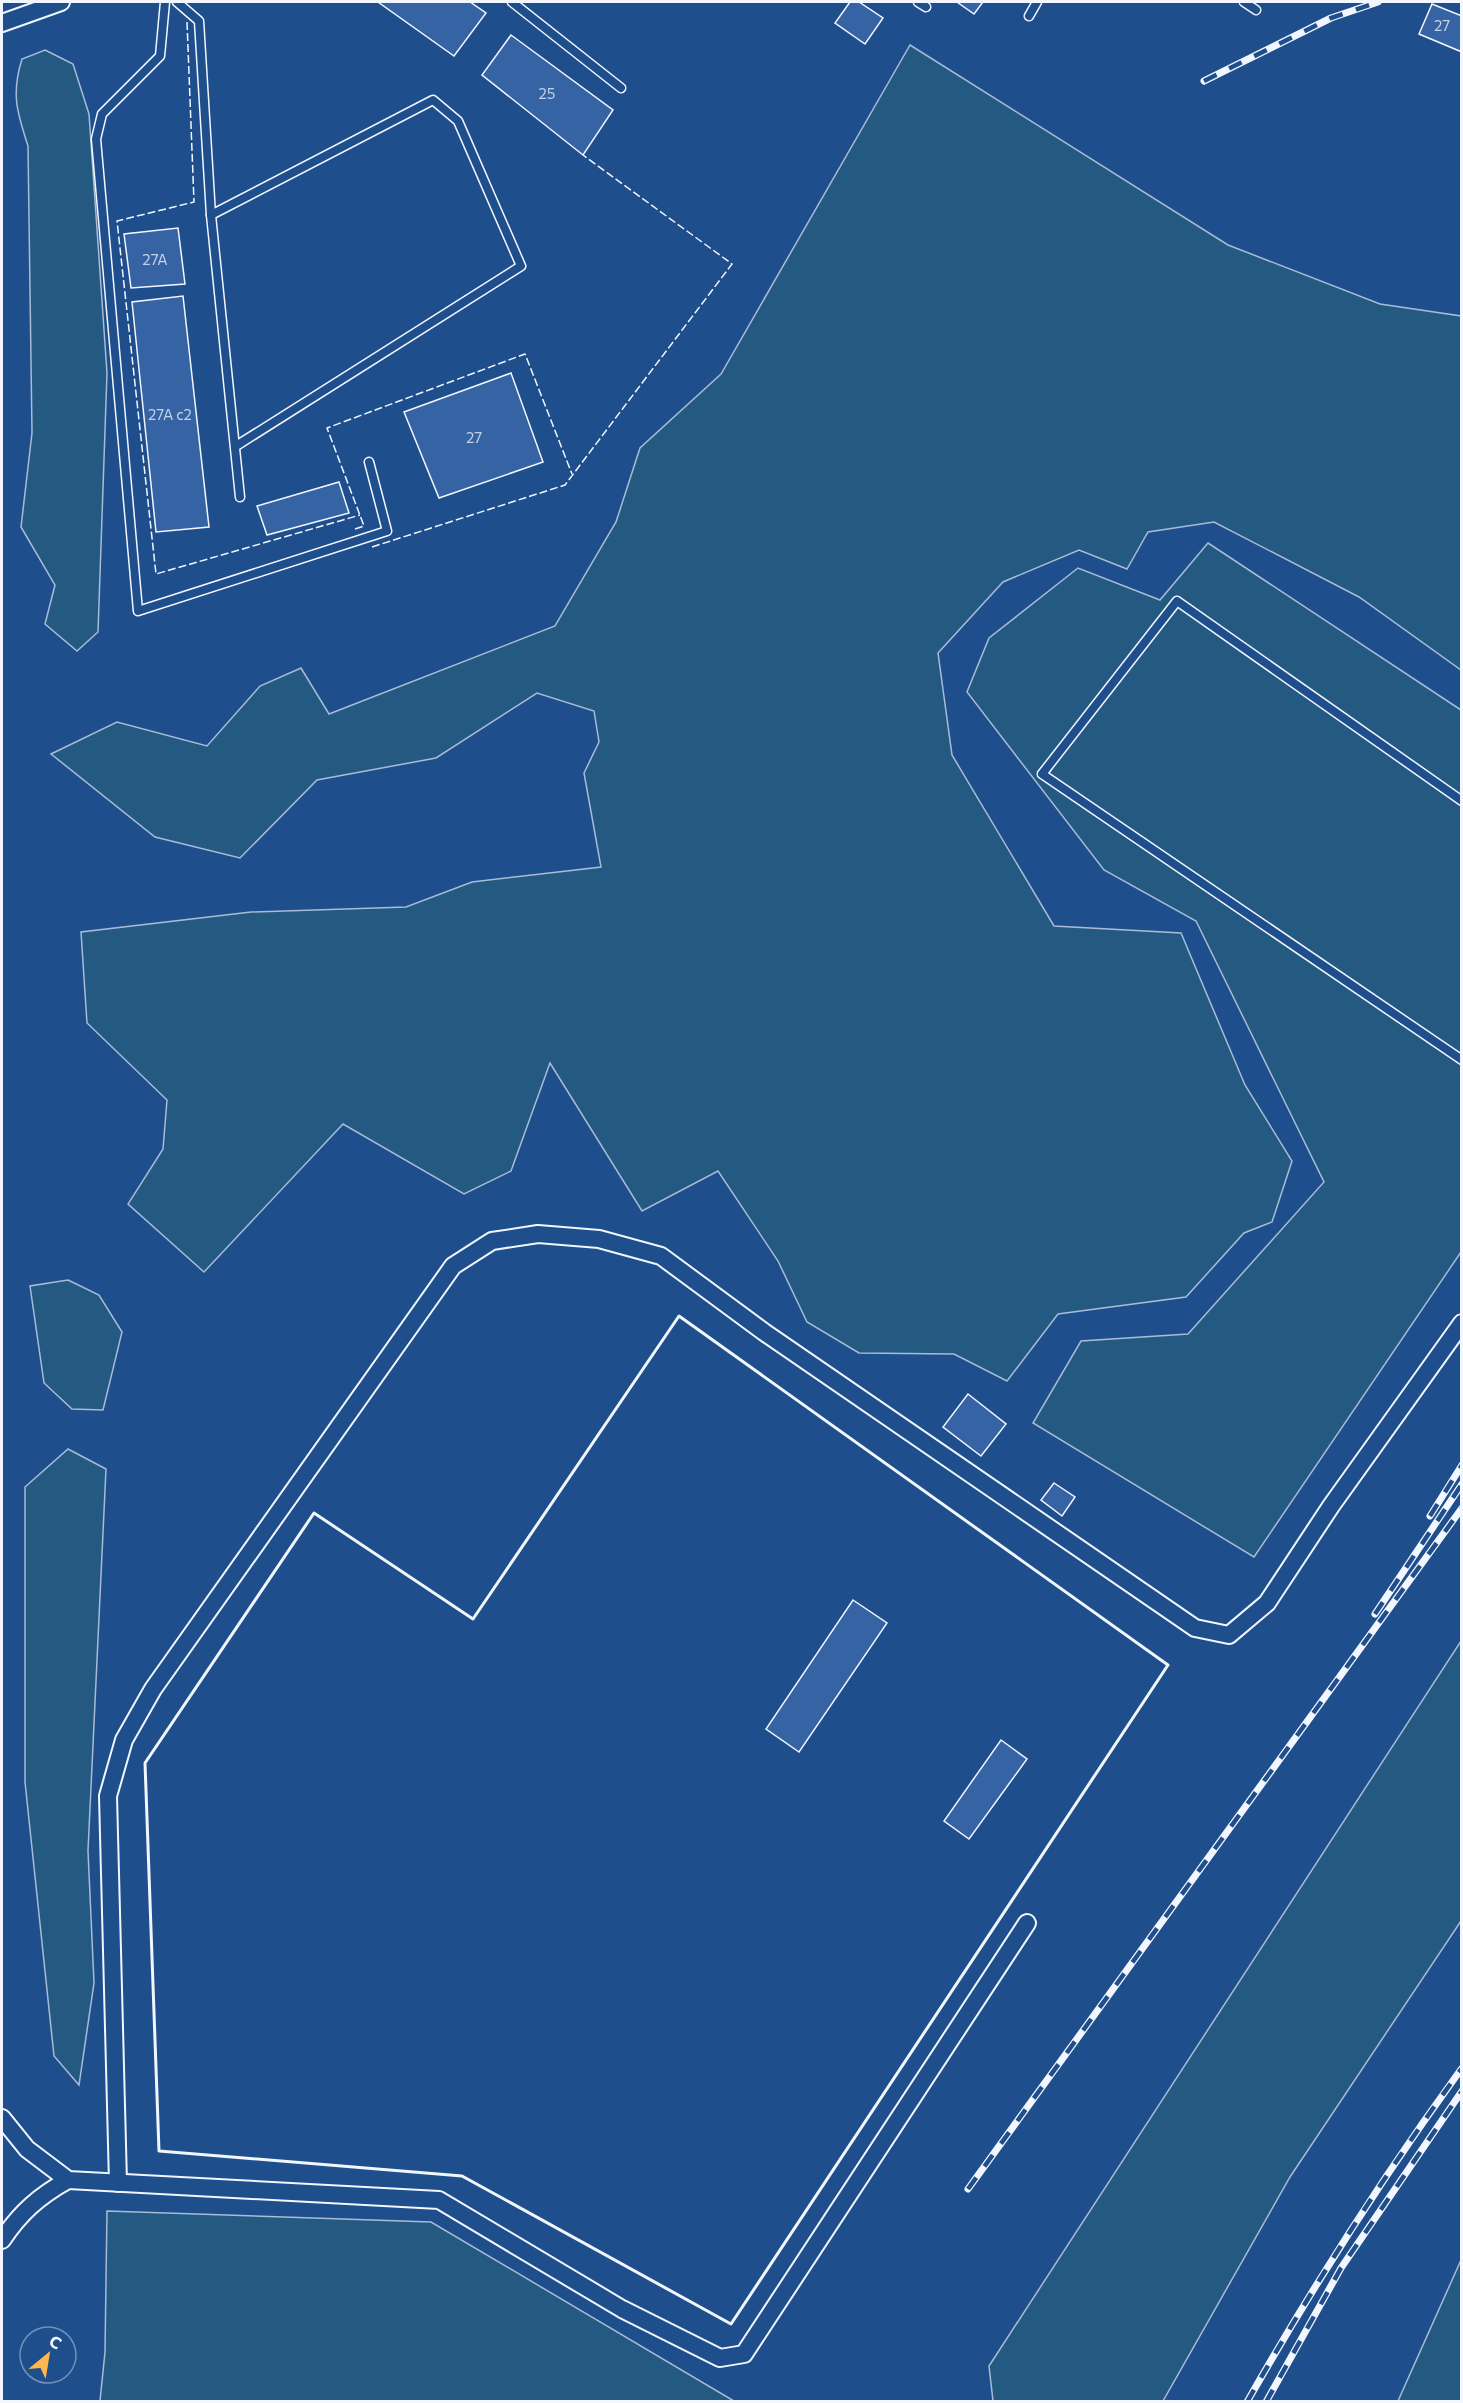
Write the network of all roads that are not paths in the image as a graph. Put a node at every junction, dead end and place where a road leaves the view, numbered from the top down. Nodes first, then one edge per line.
1 (61, 2) edge
2 (165, 2) edge
3 (177, 2) edge
4 (512, 2) edge
5 (918, 2) edge
6 (1037, 2) edge
7 (1244, 2) edge
8 (926, 7) dead end
9 (1256, 10) dead end
10 (1029, 16) dead end
11 (2, 23) edge
12 (621, 88) dead end
13 (211, 215) junction
14 (236, 446) junction
15 (369, 462) dead end
16 (240, 497) dead end
17 (1461, 801) edge
18 (1461, 1060) edge
19 (1461, 1323) edge
20 (1027, 1923) dead end
21 (2, 2118) edge
22 (68, 2180) junction
23 (118, 2183) junction
24 (2, 2240) edge

1 - 11 street
2 - 15 lane
3 - 13 lane
4 - 12 lane
5 - 8 lane
6 - 10 lane
7 - 9 lane
13 - 14 lane
13 - 14 lane
14 - 16 lane
17 - 18 lane
19 - 23 street
20 - 23 street
21 - 22 street
22 - 23 street
22 - 24 street

